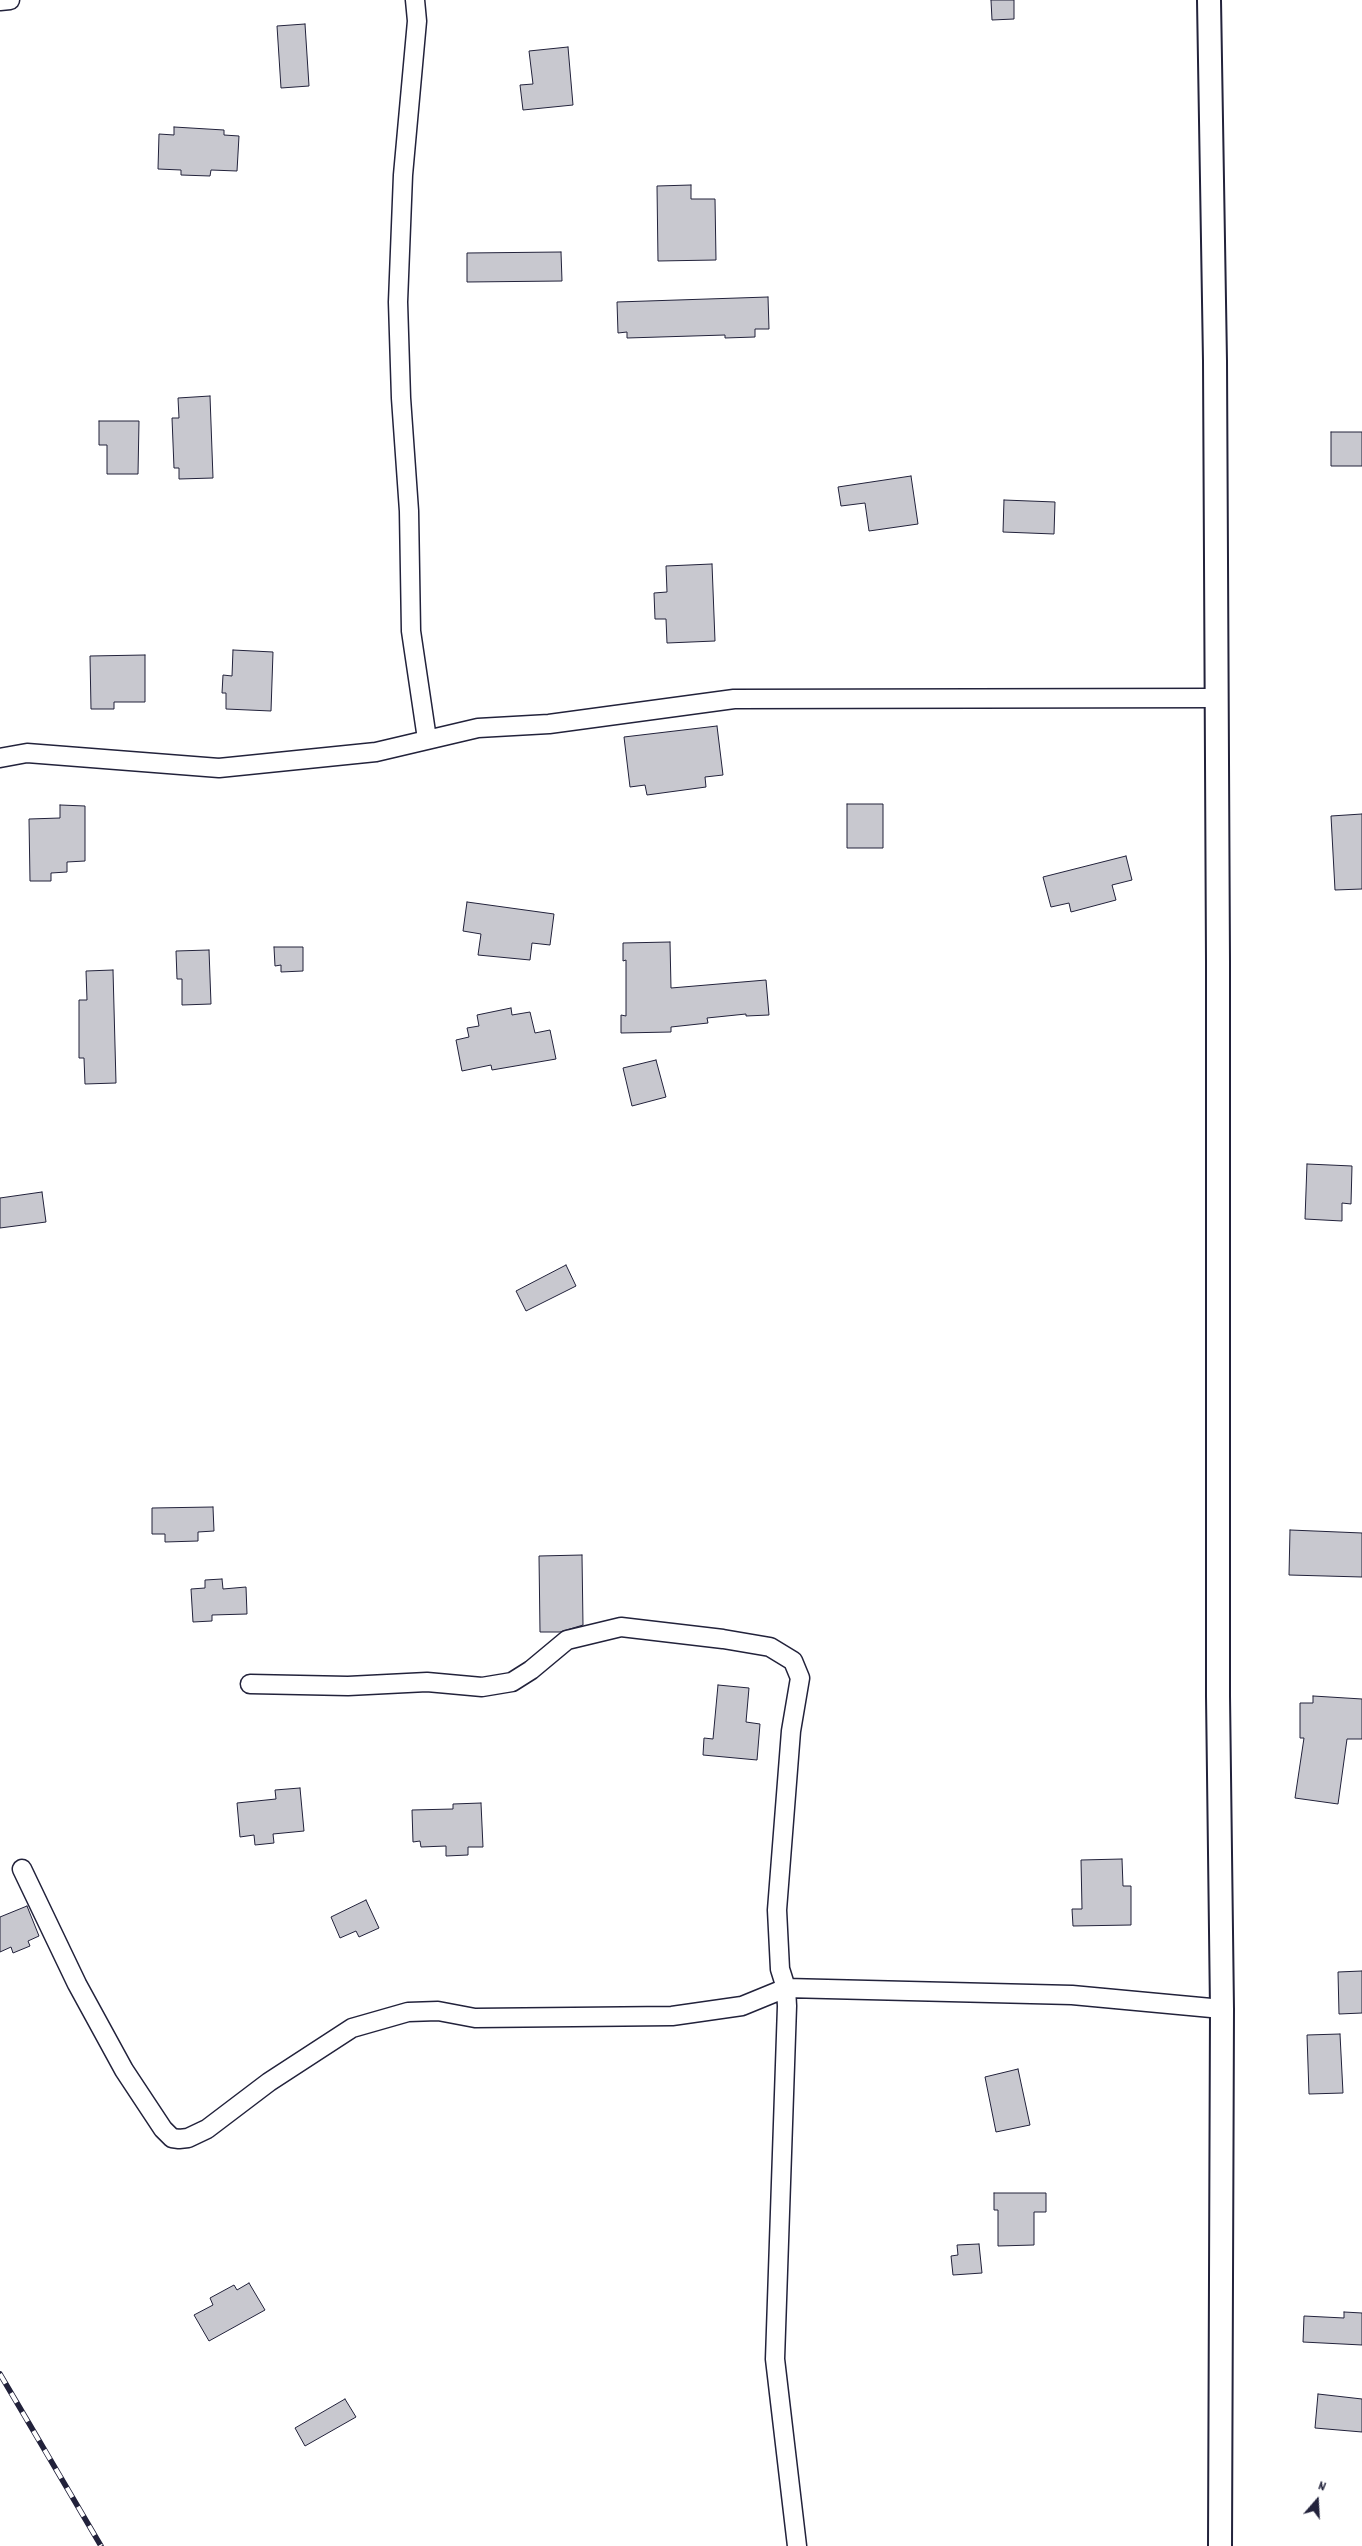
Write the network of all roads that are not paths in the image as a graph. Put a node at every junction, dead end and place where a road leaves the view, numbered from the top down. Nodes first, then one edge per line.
1 (10, 0) edge
2 (416, 0) edge
3 (1209, 0) edge
4 (0, 1) edge
5 (1216, 698) junction
6 (427, 739) junction
7 (0, 758) edge
8 (250, 1684) dead end
9 (22, 1869) dead end
10 (786, 1988) junction
11 (1222, 2009) junction
12 (797, 2546) edge
13 (1220, 2546) edge

1 - 4 street
2 - 6 street
3 - 5 street
5 - 6 street
5 - 11 street
6 - 7 street
8 - 10 street
9 - 10 street
10 - 11 street
10 - 12 street
11 - 13 street

